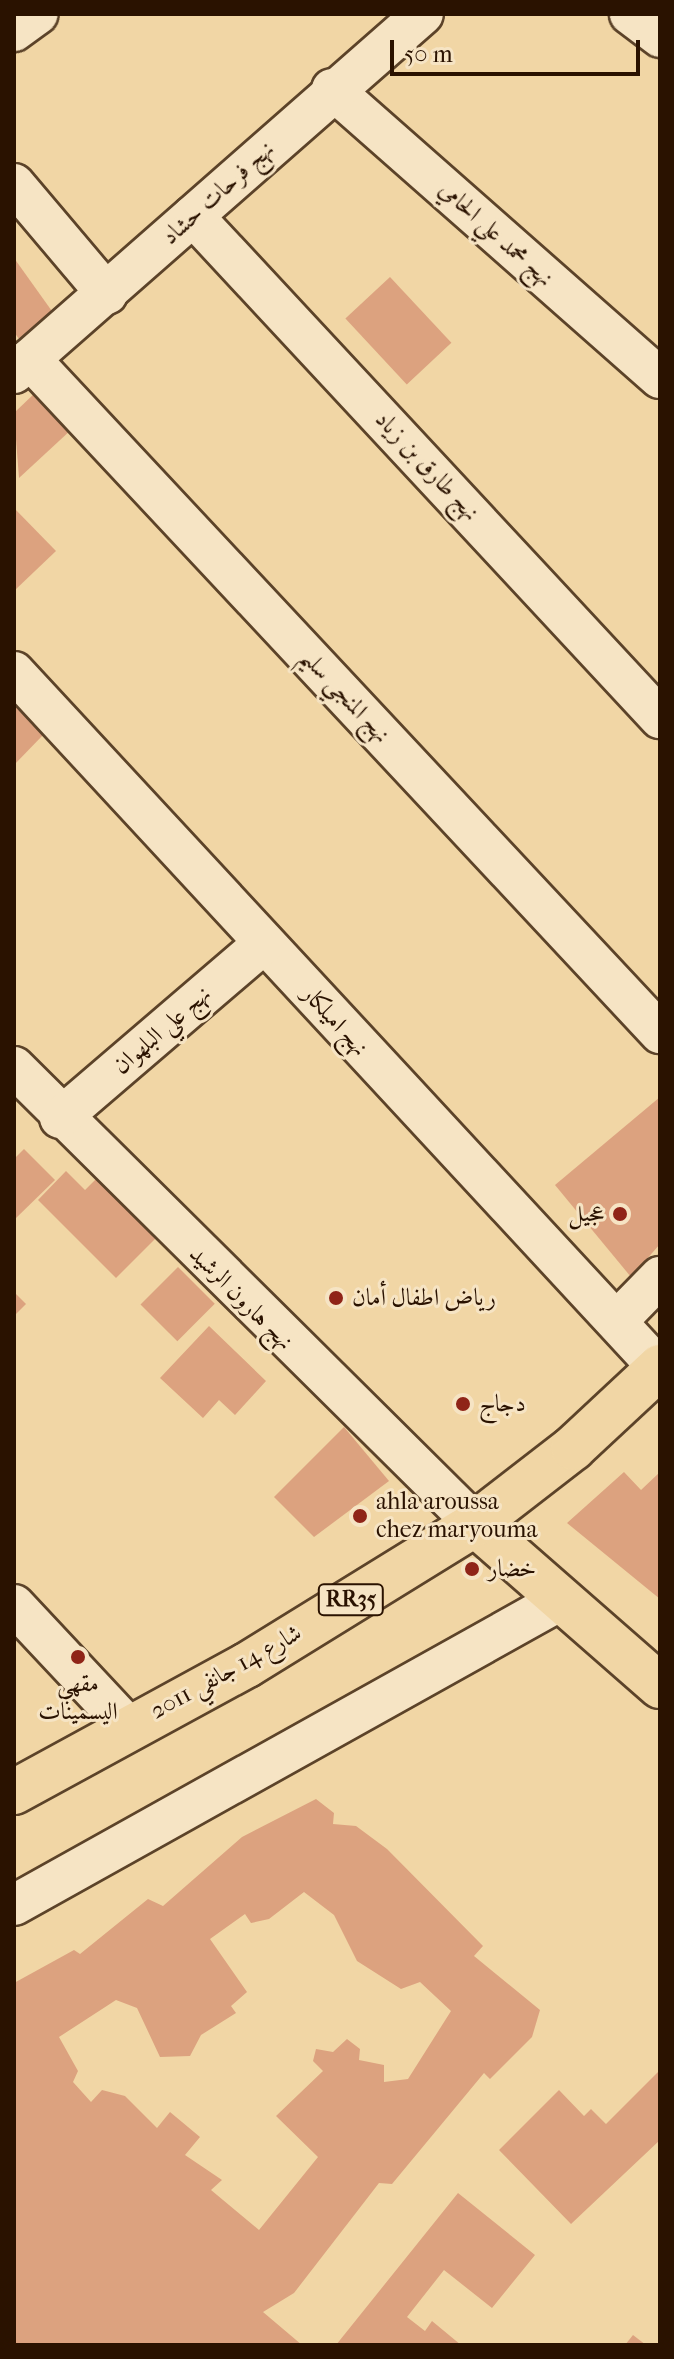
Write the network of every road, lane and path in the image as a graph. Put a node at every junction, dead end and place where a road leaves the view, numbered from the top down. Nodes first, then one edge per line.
1 (37, 14) edge
2 (423, 14) edge
3 (630, 14) edge
4 (14, 31) edge
5 (660, 37) edge
6 (332, 89) junction
7 (14, 184) edge
8 (193, 216) junction
9 (107, 294) junction
10 (22, 366) edge
11 (660, 378) edge
12 (14, 672) edge
13 (660, 718) edge
14 (264, 943) junction
15 (660, 1033) edge
16 (14, 1067) edge
17 (60, 1118) junction
18 (660, 1277) edge
19 (617, 1321) junction
20 (660, 1368) edge
21 (475, 1524) junction
22 (559, 1601) junction
23 (14, 1605) edge
24 (657, 1679) edge
25 (128, 1727) junction
26 (14, 1792) edge
27 (14, 1905) edge

1 - 4 street
2 - 6 street, نهج فرحات حشاد
3 - 5 street
6 - 8 street, نهج فرحات حشاد
6 - 11 street, نهج محمد علي الحامي
7 - 9 street
8 - 9 street, نهج فرحات حشاد
8 - 13 street, نهج طارق بن زياد
9 - 10 street, نهج فرحات حشاد
10 - 15 street, نهج المنجي سليم
12 - 14 street, نهج اميلكار
14 - 17 street, نهج علي البلهوان
14 - 19 street, نهج اميلكار
16 - 17 street, نهج هارون الرشيد
17 - 21 street, نهج هارون الرشيد
18 - 19 street
19 - 20 street, نهج اميلكار
20 - 21 main road, شارع 14 جانفي 2011 / RR35
21 - 22 main road
21 - 25 main road, شارع 14 جانفي 2011 / RR35
22 - 24 main road
22 - 27 street
23 - 25 street
25 - 26 main road, شارع 14 جانفي 2011 / RR35

